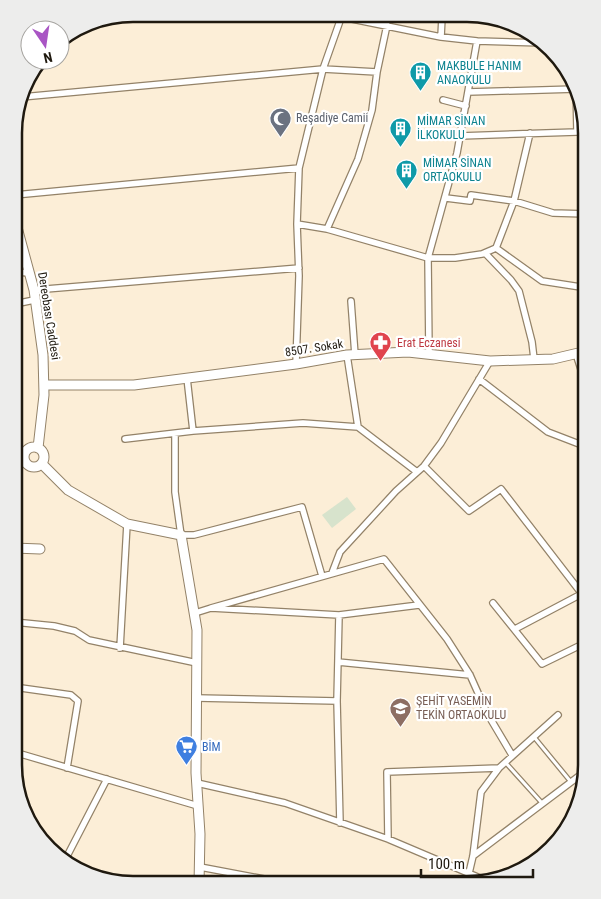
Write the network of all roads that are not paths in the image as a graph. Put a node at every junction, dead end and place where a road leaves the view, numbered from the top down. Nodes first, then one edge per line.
1 (339, 22) edge
2 (369, 22) edge
3 (442, 22) edge
4 (387, 26) junction
5 (441, 37) junction
6 (477, 42) junction
7 (532, 43) edge
8 (323, 70) junction
9 (377, 72) junction
10 (568, 87) edge
11 (468, 92) junction
12 (29, 96) edge
13 (443, 100) dead end
14 (466, 106) junction
15 (578, 123) edge
16 (530, 134) junction
17 (460, 136) junction
18 (299, 168) junction
19 (22, 195) edge
20 (446, 198) junction
21 (514, 201) junction
22 (579, 214) edge
23 (297, 224) junction
24 (327, 229) junction
25 (22, 245) edge
26 (496, 248) junction
27 (485, 253) junction
28 (428, 258) junction
29 (298, 268) junction
30 (22, 272) edge
31 (30, 273) junction
32 (579, 287) edge
33 (34, 290) junction
34 (34, 300) junction
35 (351, 301) dead end
36 (22, 302) edge
37 (429, 354) junction
38 (576, 354) joint
39 (351, 355) junction
40 (534, 359) junction
41 (490, 361) junction
42 (579, 362) edge
43 (296, 364) junction
44 (187, 378) junction
45 (479, 379) junction
46 (44, 384) junction
47 (358, 427) junction
48 (193, 431) junction
49 (174, 434) junction
50 (125, 439) dead end
51 (579, 444) edge
52 (38, 448) junction
53 (25, 461) joint
54 (42, 464) junction
55 (424, 466) junction
56 (418, 472) junction
57 (127, 524) junction
58 (181, 535) junction
59 (22, 548) edge
60 (40, 549) dead end
61 (332, 573) junction
62 (322, 576) junction
63 (578, 585) edge
64 (578, 595) edge
65 (493, 603) dead end
66 (419, 605) junction
67 (211, 608) junction
68 (195, 613) junction
69 (339, 615) junction
70 (22, 623) edge
71 (514, 629) junction
72 (578, 646) edge
73 (120, 648) junction
74 (338, 662) junction
75 (197, 664) junction
76 (470, 674) junction
77 (22, 688) edge
78 (197, 698) junction
79 (337, 701) junction
80 (558, 715) dead end
81 (533, 736) junction
82 (22, 754) edge
83 (512, 755) junction
84 (505, 762) junction
85 (67, 768) junction
86 (499, 768) junction
87 (577, 777) edge
88 (107, 779) junction
89 (571, 782) junction
90 (197, 784) junction
91 (542, 804) junction
92 (198, 806) junction
93 (340, 823) junction
94 (388, 839) junction
95 (68, 855) edge
96 (473, 856) junction
97 (200, 866) junction
98 (469, 873) junction
99 (199, 876) edge
100 (249, 876) edge
101 (476, 876) edge

1 - 8 street
2 - 4 street
3 - 5 street
4 - 5 street
4 - 9 street
5 - 6 street
6 - 7 street
6 - 11 street
8 - 9 street
8 - 12 street
8 - 18 street
9 - 24 street
10 - 11 street
11 - 14 street
13 - 14 street
14 - 17 street
15 - 16 street
16 - 17 street
16 - 21 street
17 - 20 street
18 - 19 street
18 - 23 street
20 - 21 street
20 - 28 street
21 - 22 street
21 - 26 street
23 - 24 street
23 - 29 street
24 - 28 street
25 - 31 street, Dereobası Caddesi
26 - 27 street
26 - 32 street
27 - 28 street
27 - 40 street
28 - 37 street
29 - 33 street
29 - 43 street
30 - 31 street
31 - 33 street, Dereobası Caddesi
33 - 34 street, Dereobası Caddesi
34 - 36 street
34 - 46 street, Dereobası Caddesi
35 - 39 street
37 - 39 street, 8507. Sokak
37 - 41 street, 8507. Sokak
38 - 40 street, 8507. Sokak
38 - 42 street
39 - 43 street, 8507. Sokak
39 - 47 street
40 - 41 street, 8507. Sokak
41 - 45 street
43 - 44 street, 8507. Sokak
44 - 46 street, 8507. Sokak
44 - 48 street
45 - 51 street
45 - 55 street
46 - 52 street, Dereobası Caddesi
47 - 48 street
47 - 56 street
48 - 49 street
49 - 50 street
49 - 58 street
52 - 53 street
52 - 54 street
53 - 54 street
54 - 57 street
55 - 56 street
55 - 63 street
56 - 61 street
57 - 58 street
57 - 73 street
58 - 62 street
58 - 68 street
59 - 60 street
61 - 62 street
61 - 66 street
62 - 67 street
64 - 71 street
65 - 71 street
66 - 69 street
66 - 76 street
67 - 68 street
67 - 69 street
68 - 75 street
69 - 74 street
70 - 73 street
71 - 72 street
73 - 75 street
74 - 76 street
74 - 79 street
75 - 78 street
76 - 83 street
77 - 85 street
78 - 79 street
78 - 90 street
79 - 93 street
80 - 81 street
81 - 83 street
81 - 89 lane
82 - 85 street
83 - 84 street
84 - 86 street
84 - 91 lane
85 - 88 street
86 - 94 street
86 - 96 street
87 - 89 street
88 - 92 street
88 - 95 street
89 - 91 street
90 - 92 street
90 - 93 street
91 - 96 street
92 - 97 street
93 - 94 street
94 - 98 street
96 - 98 street
97 - 99 street
97 - 100 street
98 - 101 street

